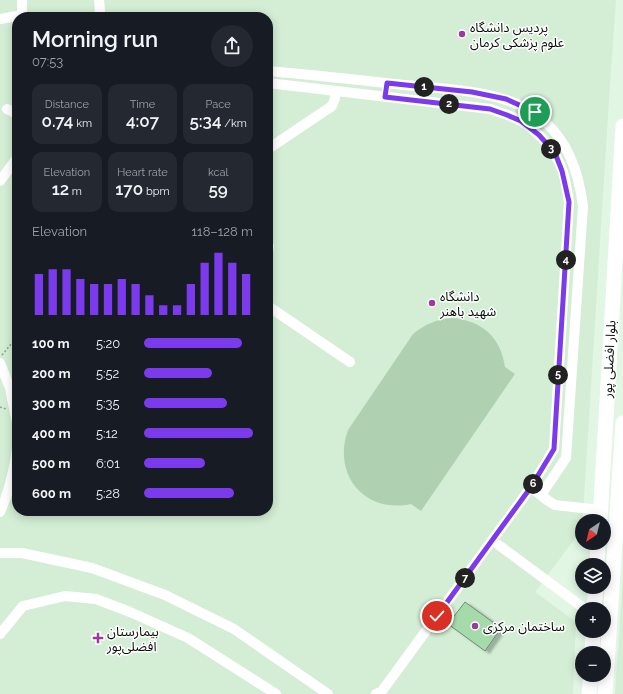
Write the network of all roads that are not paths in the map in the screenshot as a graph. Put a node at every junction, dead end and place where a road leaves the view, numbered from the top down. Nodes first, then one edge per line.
1 (22, 0) edge
2 (99, 0) edge
3 (22, 12) edge
4 (100, 12) edge
5 (12, 17) edge
6 (0, 19) edge
7 (273, 72) edge
8 (387, 83) junction
9 (273, 84) edge
10 (334, 91) junction
11 (385, 97) junction
12 (7, 109) dead end
13 (12, 112) edge
14 (623, 126) edge
15 (273, 146) edge
16 (12, 165) edge
17 (0, 181) edge
18 (273, 309) edge
19 (350, 362) dead end
20 (0, 363) edge
21 (12, 397) edge
22 (623, 422) edge
23 (12, 477) edge
24 (531, 487) junction
25 (541, 495) junction
26 (0, 512) edge
27 (592, 514) edge
28 (600, 514) edge
29 (492, 540) junction
30 (0, 553) edge
31 (576, 602) edge
32 (0, 634) edge
33 (590, 682) edge
34 (276, 694) edge
35 (328, 694) edge
36 (376, 694) edge
37 (589, 694) edge
38 (605, 694) edge

1 - 3 lane
2 - 4 lane
5 - 6 lane
7 - 8 lane
8 - 11 lane
8 - 25 lane
9 - 10 lane
10 - 11 lane
10 - 15 lane
11 - 24 lane
12 - 13 lane
14 - 28 highway, بلوار افضلی پور
16 - 17 lane
18 - 19 lane
20 - 21 lane
22 - 38 highway
23 - 26 lane
24 - 25 lane
24 - 29 lane
25 - 27 lane
29 - 31 lane
29 - 36 lane
30 - 35 lane
32 - 34 lane
33 - 37 highway

